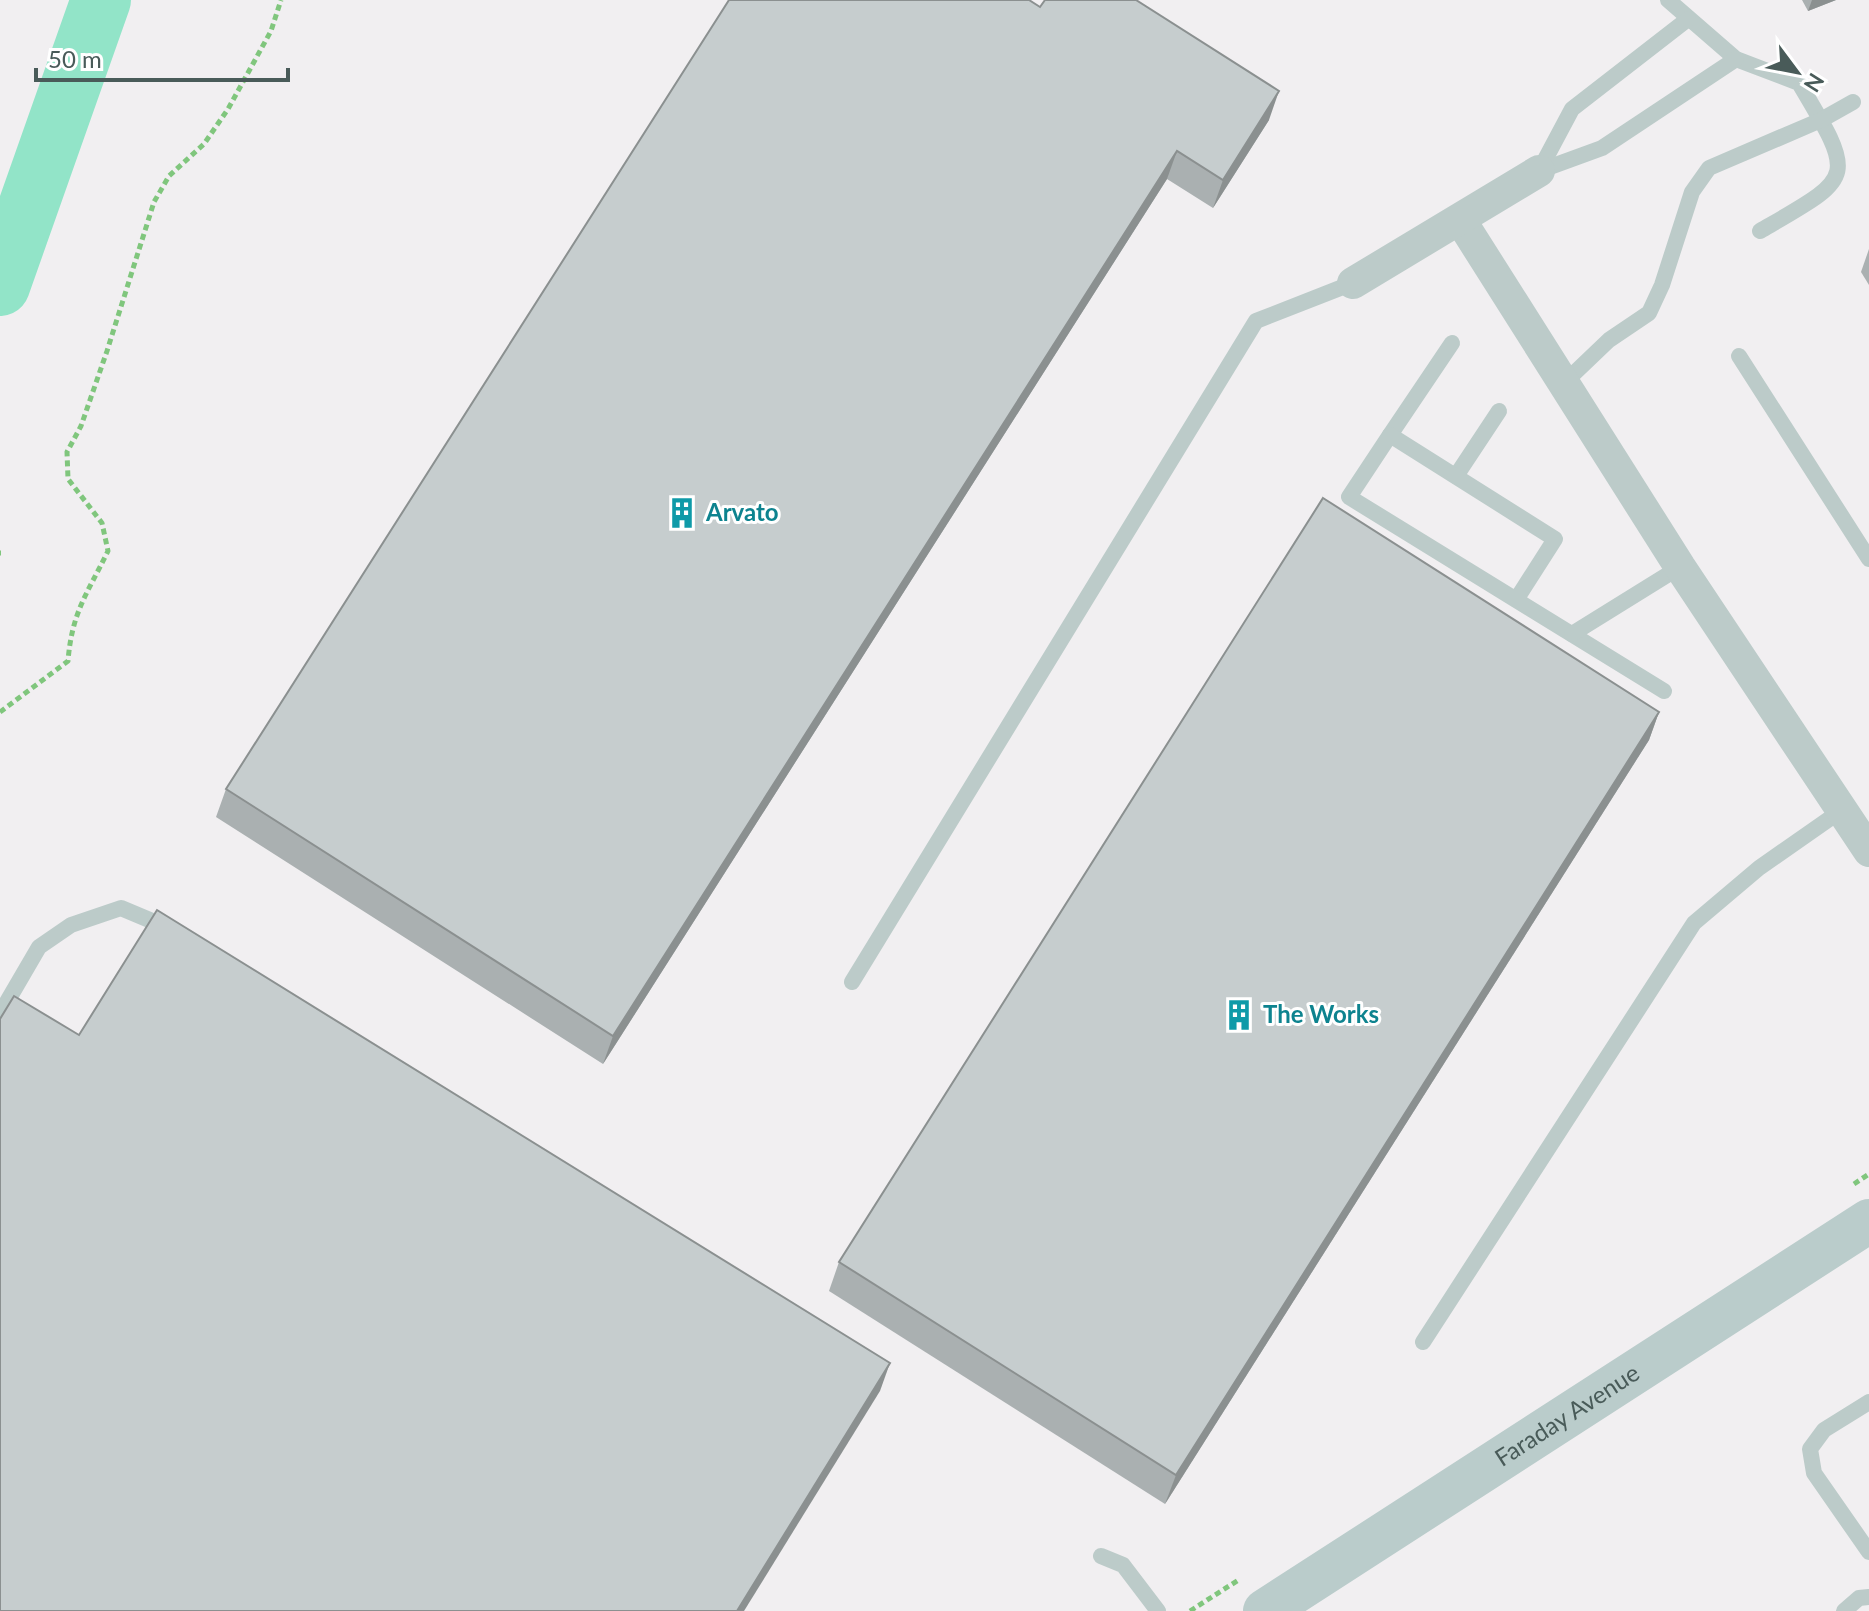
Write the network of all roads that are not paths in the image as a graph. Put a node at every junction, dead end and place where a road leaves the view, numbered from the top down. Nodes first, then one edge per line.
1 (1668, 0) edge
2 (1688, 19) junction
3 (1736, 59) junction
4 (1853, 102) dead end
5 (1821, 120) junction
6 (1539, 171) junction
7 (1461, 221) junction
8 (1760, 231) dead end
9 (1353, 283) joint
10 (1452, 343) dead end
11 (1739, 356) dead end
12 (1564, 383) junction
13 (1499, 411) dead end
14 (1390, 435) junction
15 (1456, 476) junction
16 (1869, 559) edge
17 (1680, 567) junction
18 (1516, 600) junction
19 (1572, 634) junction
20 (1664, 691) dead end
21 (1854, 814) edge
22 (1869, 851) edge
23 (191, 942) edge
24 (852, 982) dead end
25 (0, 1014) edge
26 (1869, 1221) edge
27 (1423, 1342) dead end
28 (1869, 1402) edge
29 (1869, 1552) edge
30 (1101, 1556) dead end
31 (1869, 1597) edge
32 (1158, 1611) edge
33 (1265, 1611) edge
34 (1844, 1611) edge

1 - 2 lane
2 - 3 lane
2 - 6 lane
3 - 5 lane
3 - 6 lane
4 - 5 lane
5 - 8 lane
5 - 12 lane
6 - 7 street
7 - 9 street
7 - 12 street
9 - 24 lane
10 - 14 lane
11 - 16 lane
12 - 17 street
13 - 15 lane
14 - 15 lane
14 - 18 lane
15 - 18 lane
17 - 19 lane
17 - 21 street
18 - 19 lane
19 - 20 lane
21 - 22 street
21 - 27 lane
23 - 25 lane
26 - 33 street, Faraday Avenue
28 - 29 lane
30 - 32 lane
31 - 34 lane

